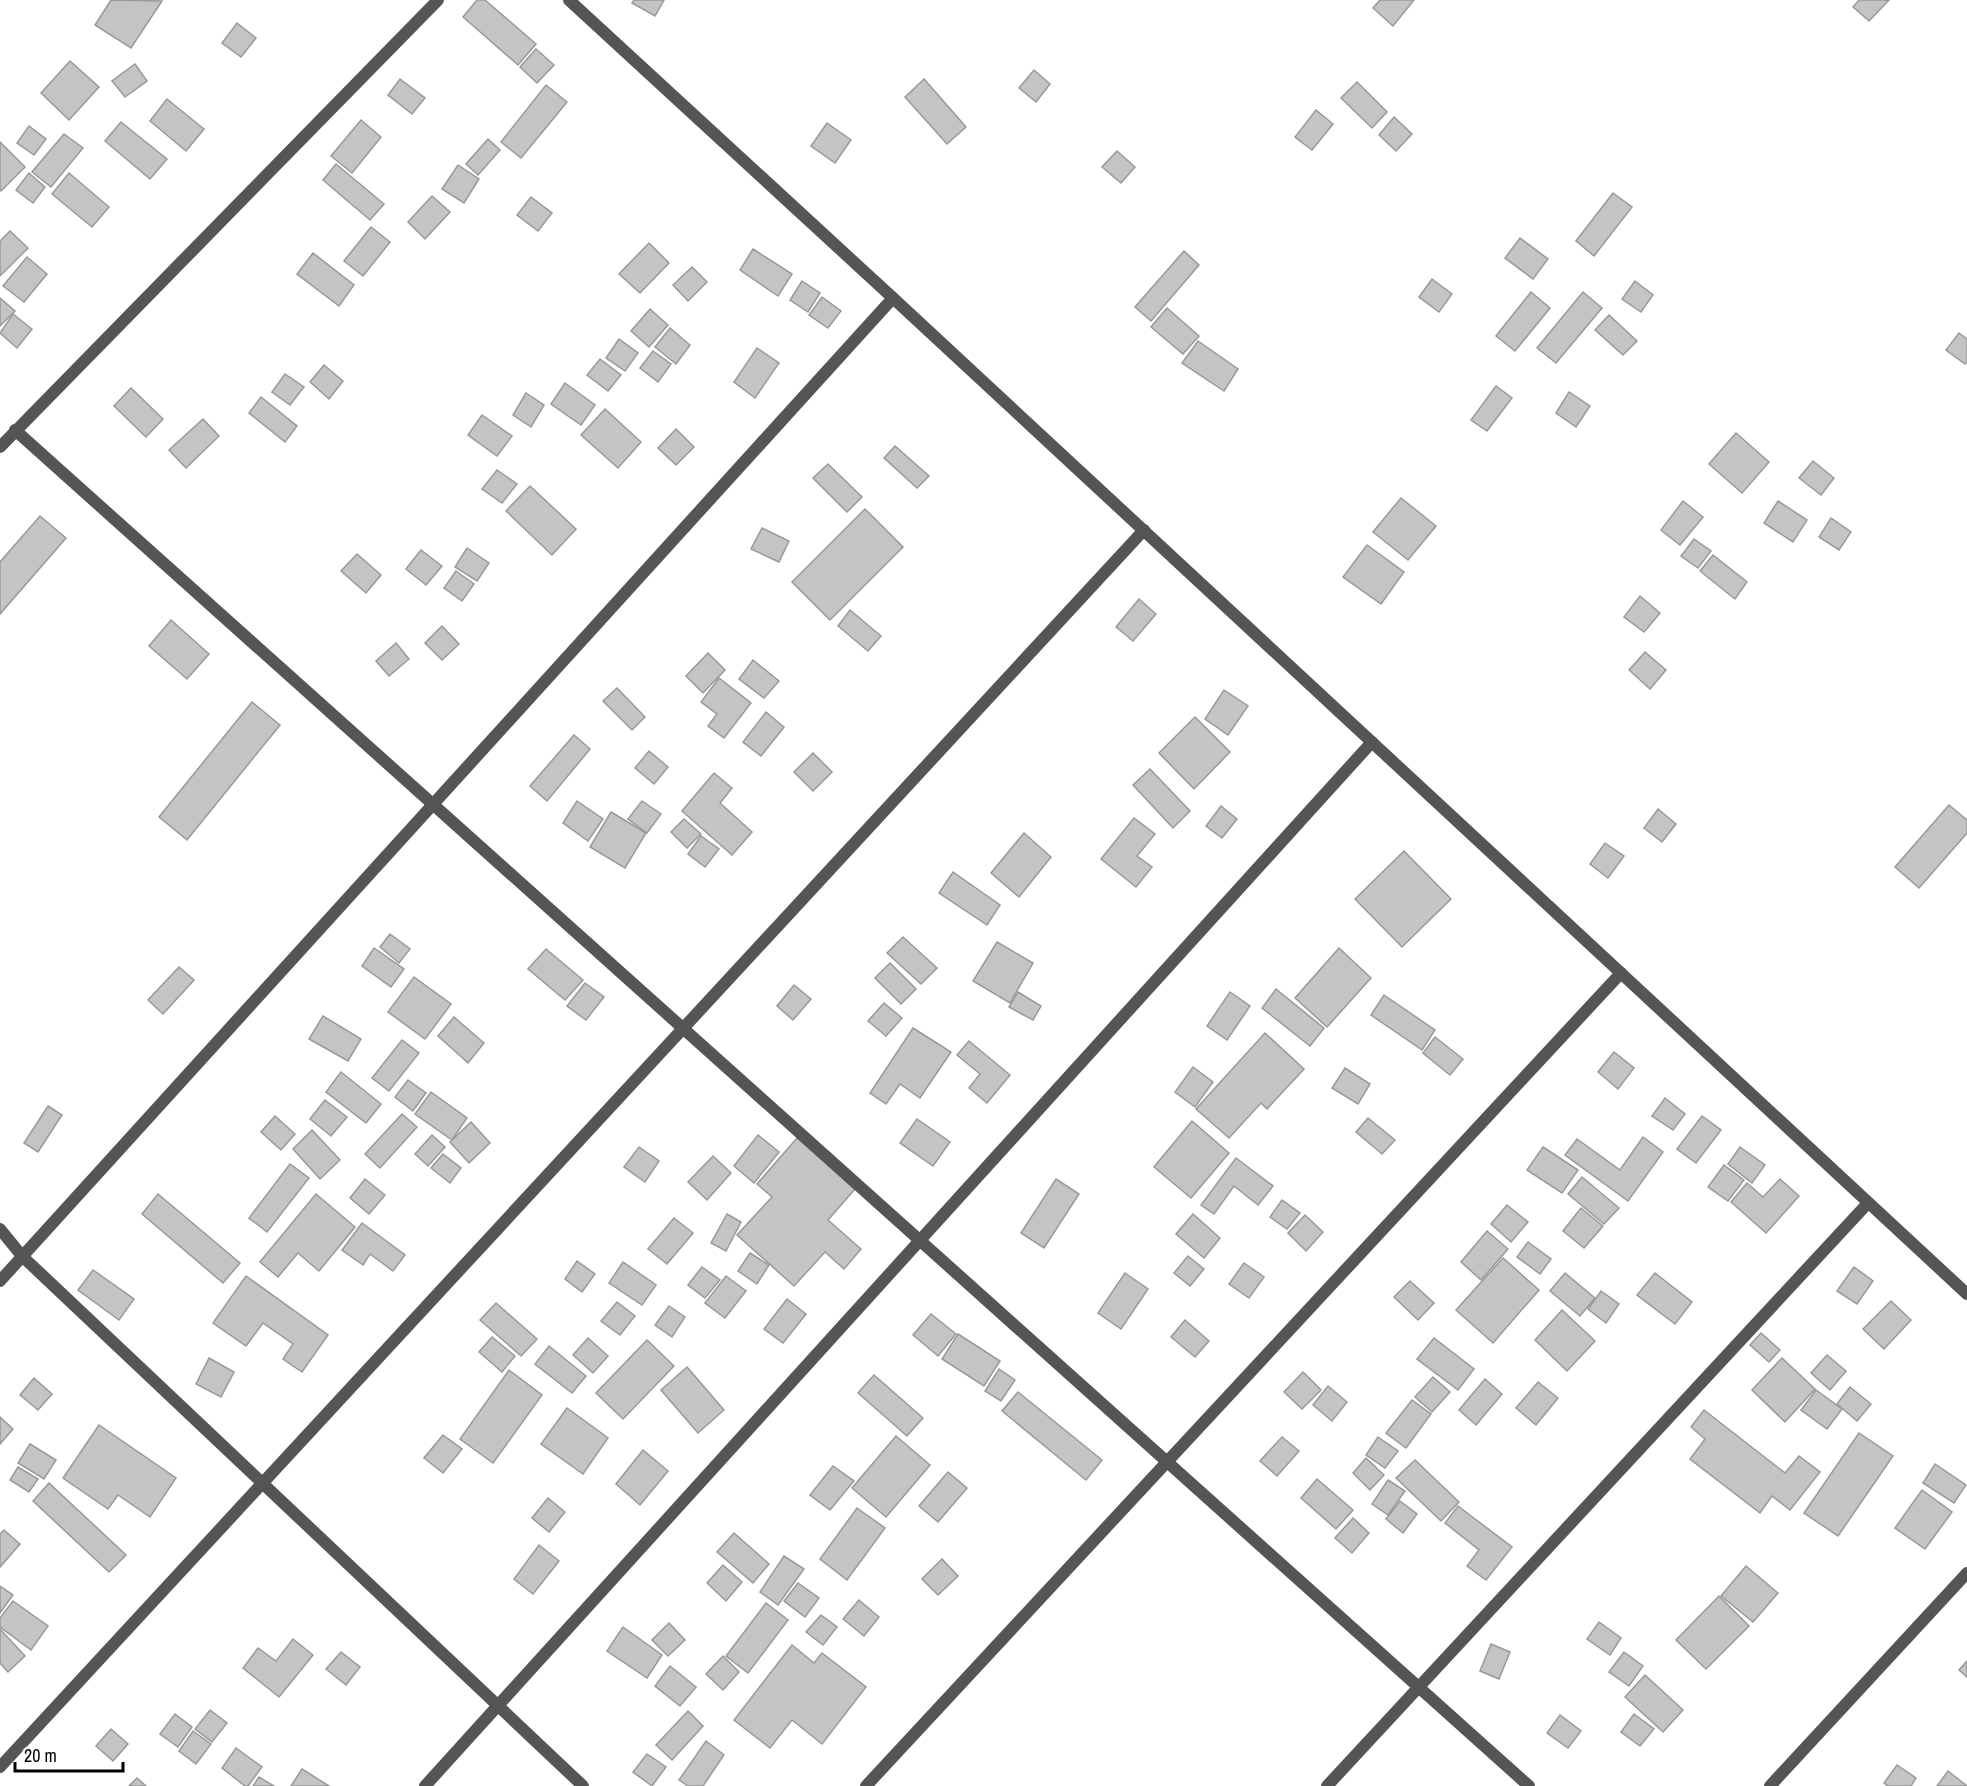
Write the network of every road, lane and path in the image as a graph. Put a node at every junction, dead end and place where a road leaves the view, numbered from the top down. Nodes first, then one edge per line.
1 (438, 0) edge
2 (569, 0) edge
3 (893, 298) junction
4 (15, 430) junction
5 (0, 447) edge
6 (1144, 530) junction
7 (1372, 742) junction
8 (433, 804) junction
9 (1621, 973) junction
10 (684, 1029) junction
11 (1868, 1203) junction
12 (0, 1229) edge
13 (920, 1240) junction
14 (22, 1256) junction
15 (0, 1281) edge
16 (1967, 1294) edge
17 (1167, 1462) junction
18 (263, 1483) junction
19 (1967, 1572) edge
20 (1419, 1687) junction
21 (498, 1705) junction
22 (0, 1767) edge
23 (425, 1786) edge
24 (583, 1786) edge
25 (866, 1786) edge
26 (1327, 1786) edge
27 (1529, 1786) edge
28 (1770, 1786) edge

1 - 4 street
2 - 3 street
3 - 6 street
3 - 8 street
4 - 5 street
4 - 8 street
6 - 7 street
6 - 10 street
7 - 9 street
7 - 13 street
8 - 10 street
8 - 14 street
9 - 11 street
9 - 17 street
10 - 13 street
10 - 18 street
11 - 16 street
11 - 20 street
12 - 14 street
13 - 17 street
13 - 21 street
14 - 15 street
14 - 18 street
17 - 20 street
17 - 25 street
18 - 21 street
18 - 22 street
19 - 28 street
20 - 26 street
20 - 27 street
21 - 23 street
21 - 24 street

